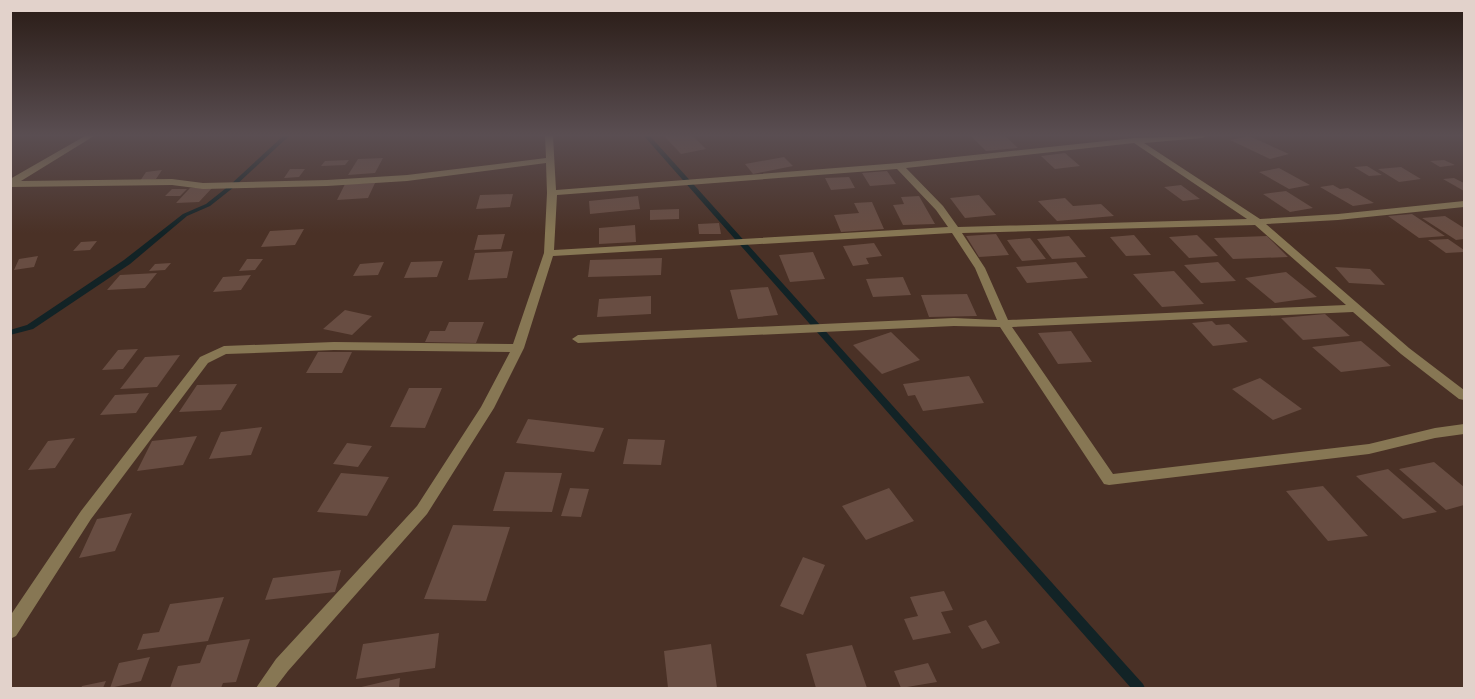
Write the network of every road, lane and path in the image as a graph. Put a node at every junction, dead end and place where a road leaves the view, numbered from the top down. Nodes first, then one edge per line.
1 (36, 169) edge
2 (481, 169) edge
3 (550, 169) edge
4 (865, 169) edge
5 (902, 169) edge
6 (1178, 169) edge
7 (10, 184) edge
8 (552, 193) junction
9 (1464, 204) edge
10 (1257, 222) junction
11 (954, 231) junction
12 (549, 253) junction
13 (1356, 308) junction
14 (1004, 324) junction
15 (578, 339) dead end
16 (518, 348) junction
17 (1464, 396) edge
18 (1464, 429) edge
19 (10, 631) edge
20 (265, 688) edge

1 - 7 street
2 - 7 street
3 - 8 street
4 - 8 street
5 - 11 street
6 - 10 street
8 - 12 street
9 - 10 street
10 - 11 street
10 - 13 street
11 - 12 street
11 - 14 street
12 - 16 street
13 - 14 street
13 - 17 street
14 - 15 street
14 - 18 street
16 - 19 street
16 - 20 street

